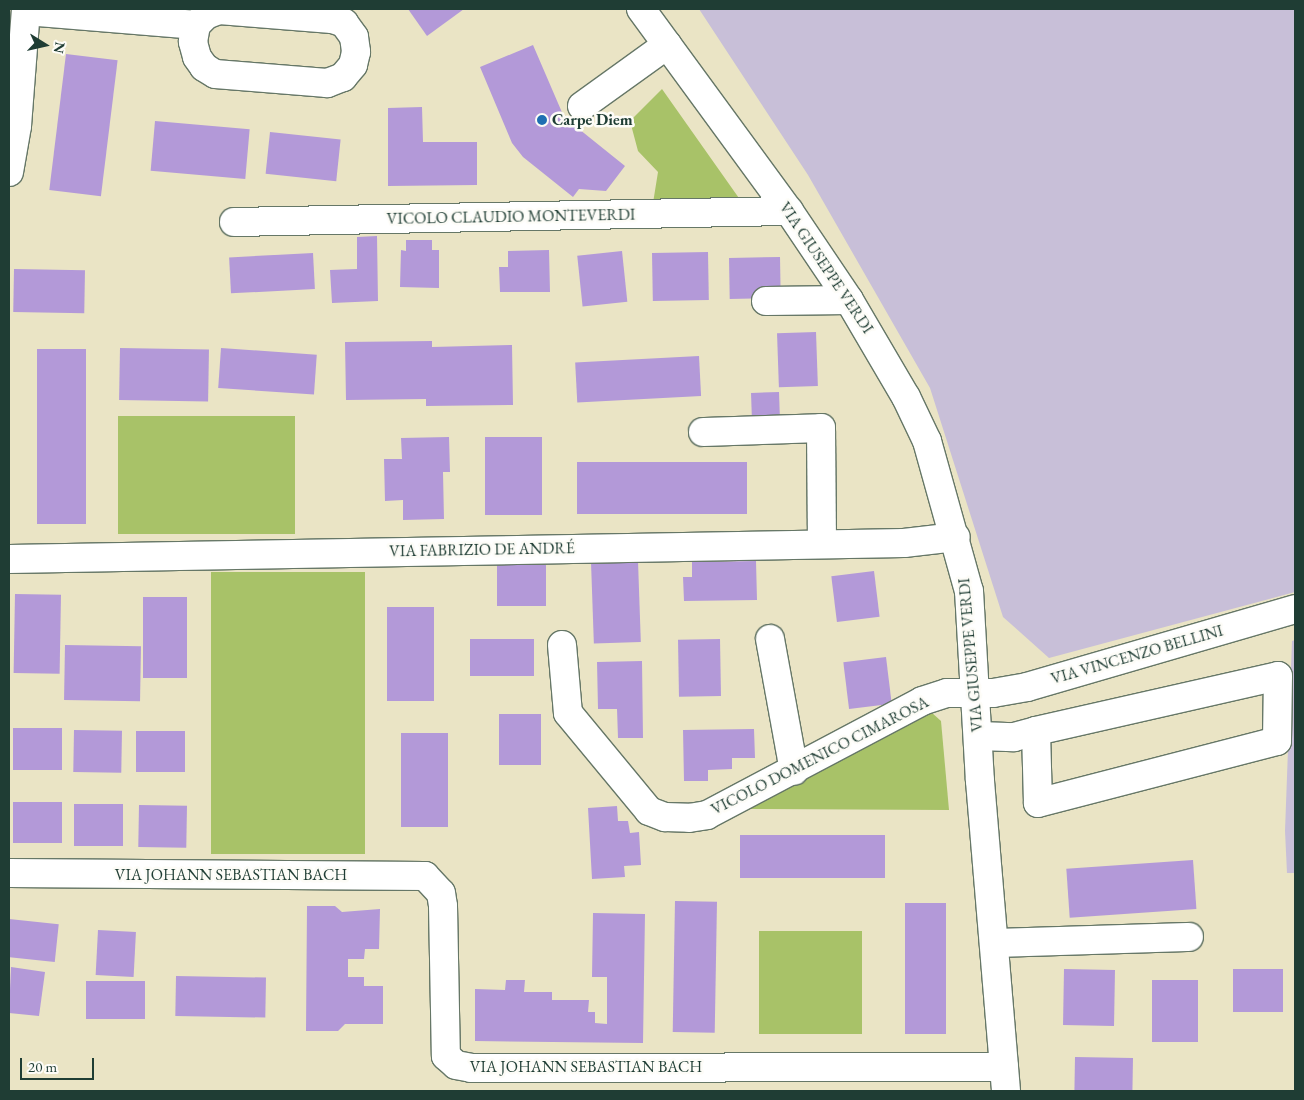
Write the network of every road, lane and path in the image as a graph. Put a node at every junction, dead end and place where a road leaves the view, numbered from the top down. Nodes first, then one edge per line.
1 (641, 9) edge
2 (26, 10) edge
3 (196, 25) junction
4 (667, 45) junction
5 (582, 106) dead end
6 (9, 172) edge
7 (789, 211) junction
8 (234, 222) dead end
9 (849, 300) junction
10 (766, 301) dead end
11 (703, 432) dead end
12 (956, 537) junction
13 (822, 544) junction
14 (9, 559) edge
15 (1295, 609) edge
16 (770, 639) dead end
17 (562, 645) dead end
18 (977, 692) junction
19 (1036, 731) junction
20 (979, 736) junction
21 (794, 771) junction
22 (9, 873) edge
23 (1189, 937) dead end
24 (994, 943) junction
25 (1005, 1079) edge

1 - 4 street, VIA GIUSEPPE VERDI
2 - 3 street
2 - 6 street
3 - 3 street
4 - 5 street
4 - 7 street, VIA GIUSEPPE VERDI
7 - 8 street, VICOLO CLAUDIO MONTEVERDI
7 - 9 street, VIA GIUSEPPE VERDI
9 - 10 street
9 - 12 street, VIA GIUSEPPE VERDI
11 - 13 street
12 - 13 street, VIA FABRIZIO DE ANDRÉ
12 - 18 street, VIA GIUSEPPE VERDI
13 - 14 street, VIA FABRIZIO DE ANDRÉ
15 - 18 street, VIA VINCENZO BELLINI
16 - 21 street
17 - 21 street, VICOLO DOMENICO CIMAROSA
18 - 20 street, VIA GIUSEPPE VERDI
18 - 21 street, VICOLO DOMENICO CIMAROSA
19 - 19 street
19 - 20 street
20 - 24 street, VIA GIUSEPPE VERDI
22 - 25 street, VIA JOHANN SEBASTIAN BACH
23 - 24 street
24 - 25 street, VIA GIUSEPPE VERDI

